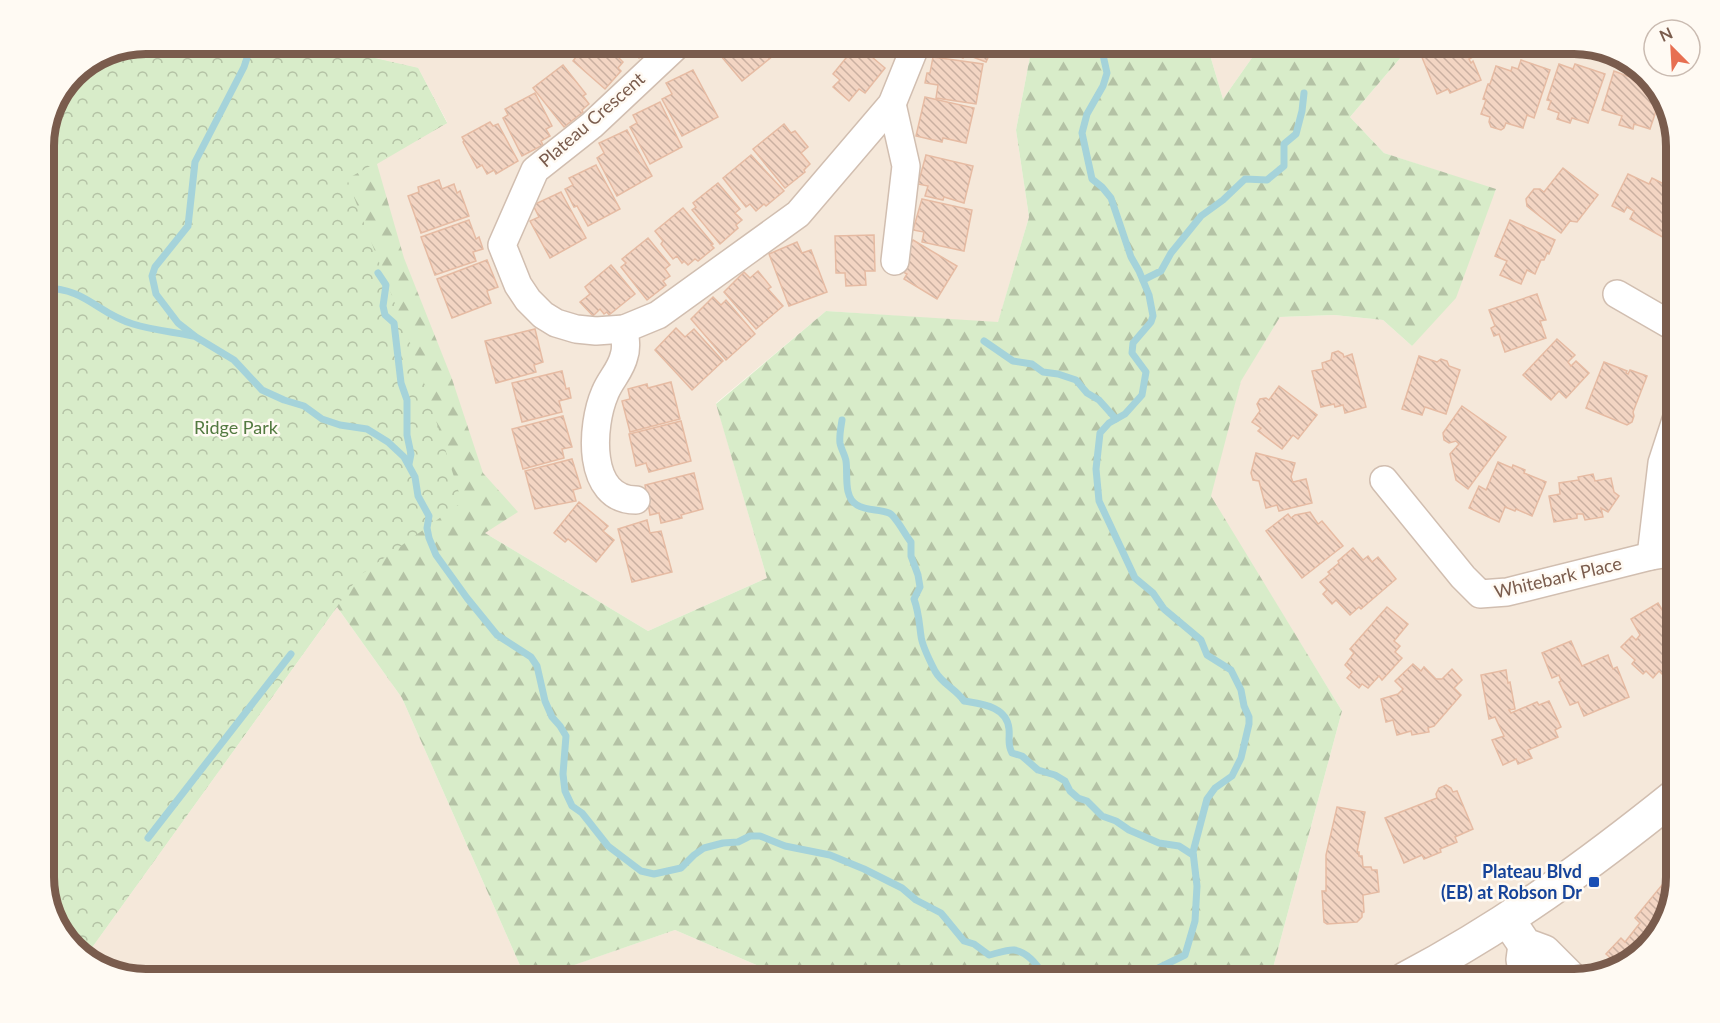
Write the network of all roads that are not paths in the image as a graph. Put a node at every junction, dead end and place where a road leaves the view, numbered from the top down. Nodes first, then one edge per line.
1 (668, 54) edge
2 (912, 54) edge
3 (892, 104) junction
4 (895, 261) dead end
5 (1617, 294) dead end
6 (1666, 322) edge
7 (624, 328) junction
8 (1666, 451) edge
9 (1384, 480) dead end
10 (636, 500) dead end
11 (1664, 554) edge
12 (1666, 803) edge
13 (1517, 932) junction
14 (1431, 969) edge
15 (1528, 969) edge
16 (1560, 969) edge

1 - 7 street, Plateau Crescent
2 - 3 street, Plateau Crescent
3 - 4 street
3 - 7 street, Plateau Crescent
5 - 6 street
7 - 10 street
8 - 11 street
9 - 11 street, Whitebark Place
12 - 13 street
13 - 14 street
13 - 15 street
13 - 16 street

